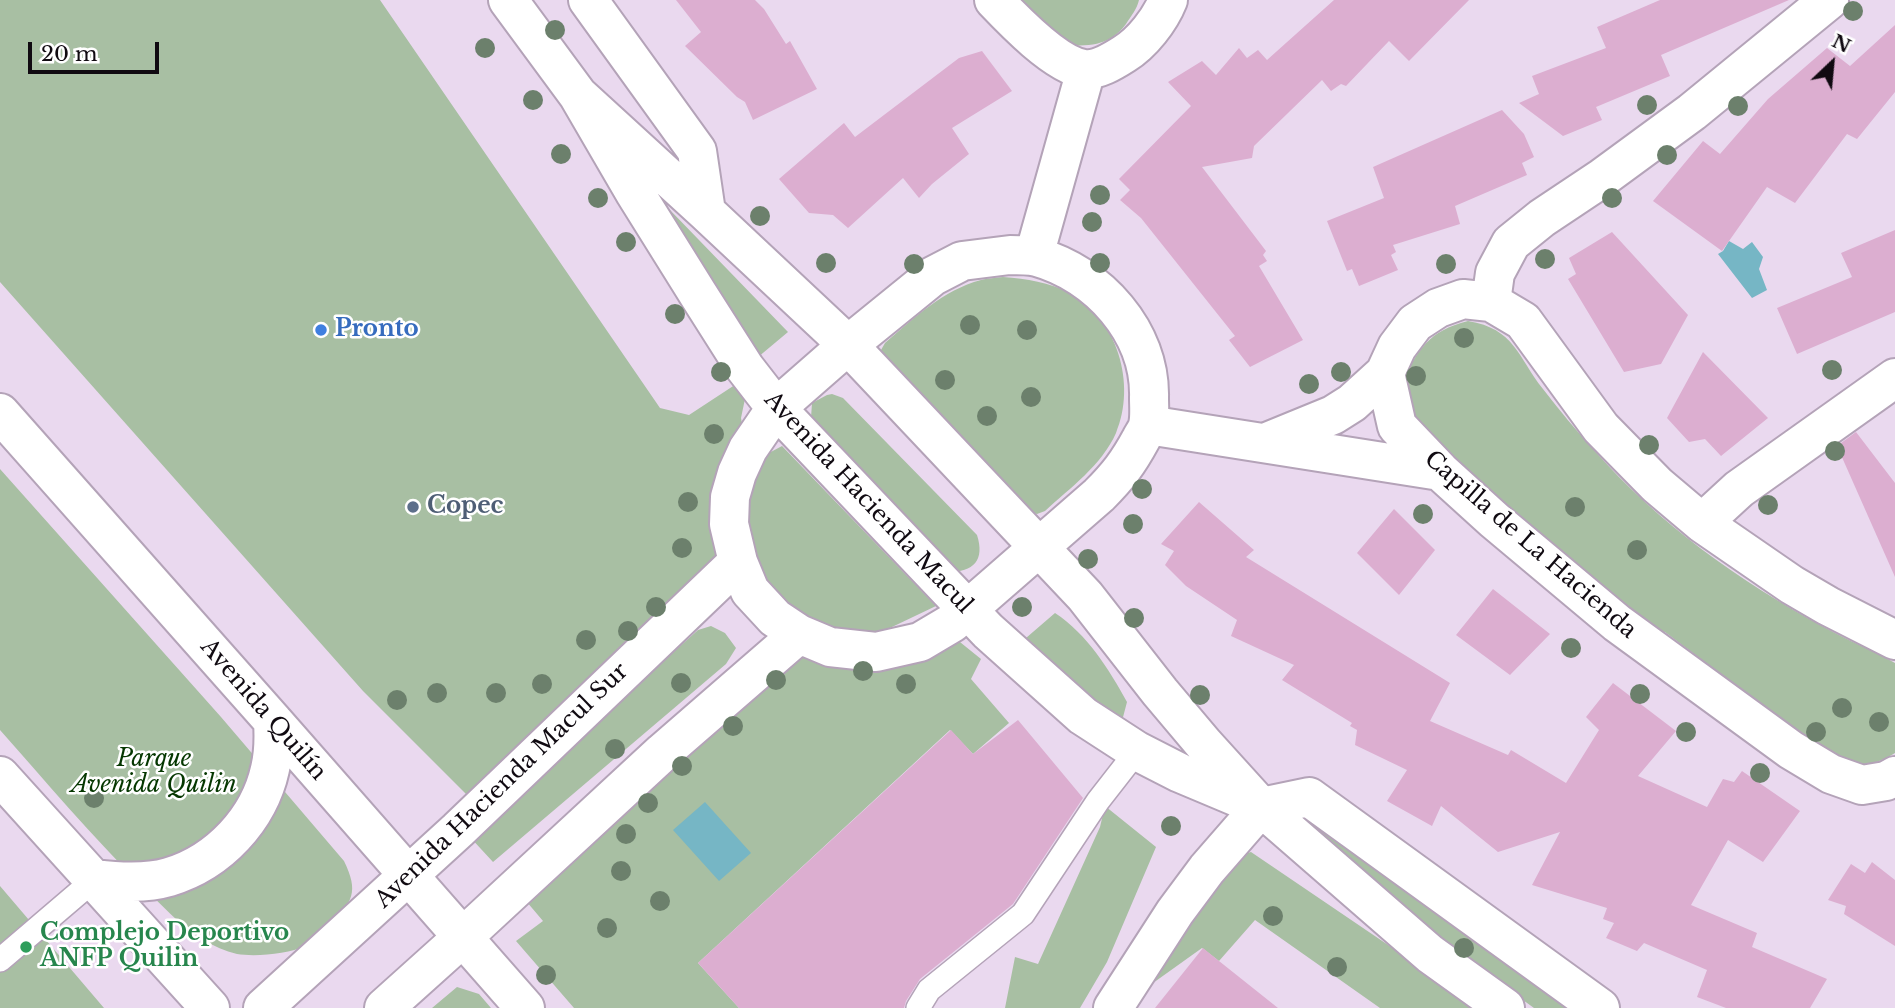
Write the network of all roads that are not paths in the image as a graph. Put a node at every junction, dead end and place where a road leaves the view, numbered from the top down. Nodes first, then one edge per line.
1 (508, 0) edge
2 (588, 0) edge
3 (994, 0) edge
4 (1168, 0) edge
5 (1829, 0) edge
6 (1086, 70) junction
7 (578, 95) junction
8 (706, 212) junction
9 (1034, 256) junction
10 (1491, 302) junction
11 (848, 345) junction
12 (1385, 373) junction
13 (1895, 378) edge
14 (776, 408) junction
15 (0, 414) edge
16 (1148, 425) junction
17 (1265, 442) junction
18 (1440, 471) junction
19 (1702, 523) junction
20 (1039, 547) junction
21 (738, 562) junction
22 (967, 610) junction
23 (799, 634) junction
24 (1895, 640) edge
25 (273, 721) junction
26 (1137, 751) junction
27 (1895, 776) edge
28 (6, 795) edge
29 (1261, 807) junction
30 (410, 876) junction
31 (95, 879) junction
32 (463, 937) junction
33 (0, 960) edge
34 (209, 1008) edge
35 (263, 1008) edge
36 (384, 1008) edge
37 (525, 1008) edge
38 (918, 1008) edge
39 (1113, 1008) edge
40 (1506, 1008) edge
41 (1600, 1008) edge

1 - 7 street, Avenida Hacienda Macul
2 - 8 street
3 - 6 street
4 - 6 street
5 - 10 street
6 - 9 street
7 - 8 street, Avenida Hacienda Macul
7 - 14 street, Avenida Hacienda Macul
8 - 11 street, Avenida Hacienda Macul
9 - 11 street
9 - 16 street
10 - 12 street
10 - 19 street
11 - 14 street
11 - 20 street, Avenida Hacienda Macul
12 - 17 street
12 - 18 street, Capilla de La Hacienda
13 - 19 street
14 - 21 street
14 - 22 street, Avenida Hacienda Macul
15 - 25 street, Avenida Quilín
16 - 17 street
16 - 20 street
17 - 18 street
18 - 27 street, Capilla de La Hacienda
19 - 24 street
20 - 22 street
20 - 29 street, Avenida Hacienda Macul
21 - 23 street
21 - 30 street, Avenida Hacienda Macul Sur
22 - 23 street
22 - 26 street, Avenida Hacienda Macul
23 - 32 street
25 - 30 street, Avenida Quilín
25 - 31 street
26 - 29 street, Avenida Hacienda Macul
26 - 38 lane
28 - 31 street
29 - 39 street
29 - 40 street, Avenida Hacienda Macul
29 - 41 street
30 - 32 street, Avenida Quilín
30 - 35 street, Avenida Hacienda Macul Sur
31 - 33 lane
31 - 34 street
32 - 36 street
32 - 37 street, Avenida Quilín

